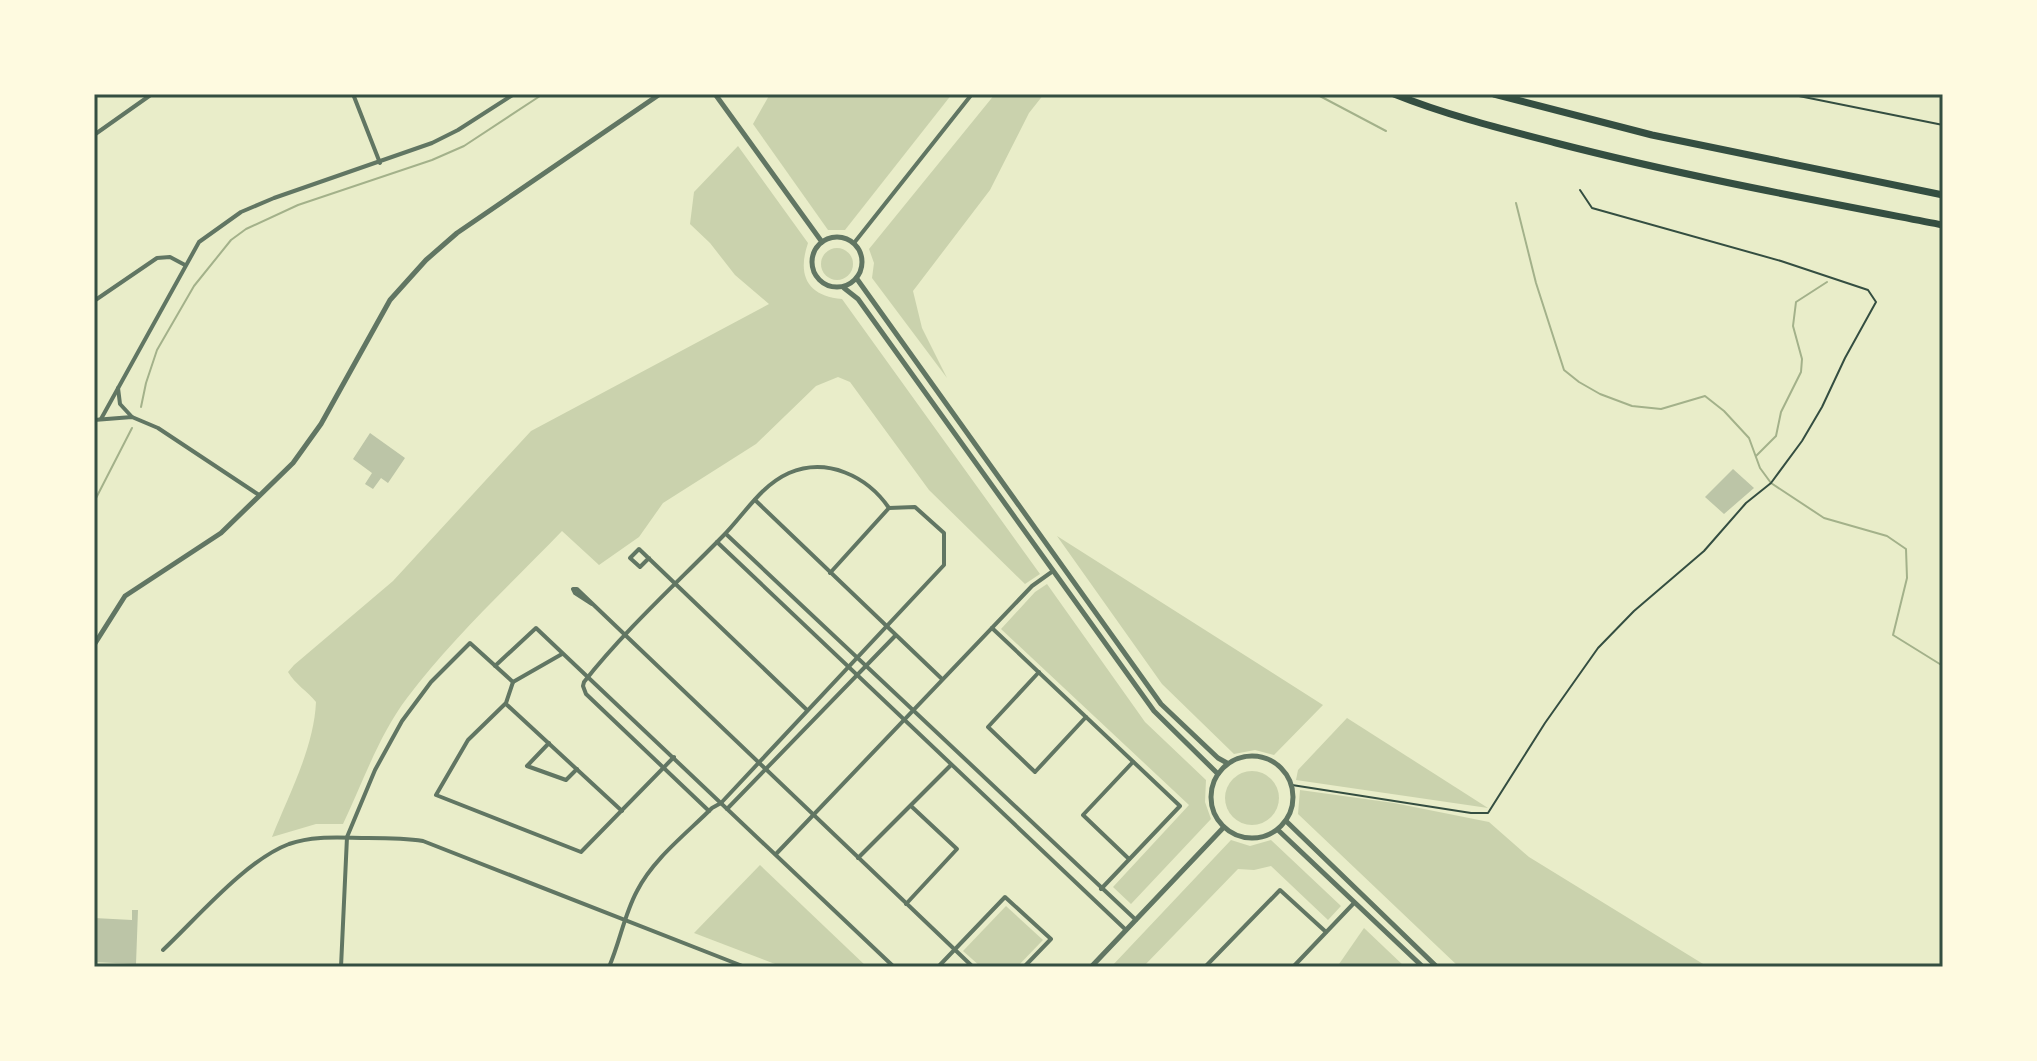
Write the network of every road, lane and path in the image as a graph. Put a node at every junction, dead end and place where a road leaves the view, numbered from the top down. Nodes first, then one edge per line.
1 (152, 94) edge
2 (353, 94) edge
3 (514, 94) edge
4 (660, 94) edge
5 (715, 94) edge
6 (972, 94) edge
7 (1394, 94) edge
8 (1494, 94) edge
9 (1789, 94) edge
10 (1943, 125) edge
11 (94, 135) edge
12 (380, 163) junction
13 (1580, 190) dead end
14 (1943, 195) edge
15 (1943, 225) edge
16 (822, 242) junction
17 (854, 243) junction
18 (185, 265) junction
19 (857, 279) junction
20 (844, 288) junction
21 (94, 301) edge
22 (118, 387) junction
23 (132, 417) junction
24 (101, 419) junction
25 (94, 420) edge
26 (259, 495) junction
27 (755, 500) junction
28 (889, 508) junction
29 (726, 534) junction
30 (717, 542) junction
31 (649, 558) junction
32 (1053, 571) junction
33 (830, 573) junction
34 (676, 584) junction
35 (592, 604) dead end
36 (887, 626) junction
37 (992, 627) junction
38 (896, 635) junction
39 (626, 637) junction
40 (94, 645) edge
41 (563, 653) junction
42 (858, 658) junction
43 (495, 666) junction
44 (866, 666) junction
45 (849, 667) junction
46 (1039, 672) junction
47 (857, 675) junction
48 (588, 676) junction
49 (942, 679) junction
50 (513, 682) junction
51 (506, 703) junction
52 (807, 710) junction
53 (913, 711) junction
54 (1086, 717) junction
55 (904, 721) junction
56 (549, 743) junction
57 (674, 757) junction
58 (1133, 762) junction
59 (758, 763) junction
60 (1227, 763) junction
61 (951, 765) junction
62 (663, 768) junction
63 (577, 769) junction
64 (765, 770) junction
65 (1218, 774) junction
66 (1292, 785) junction
67 (721, 803) junction
68 (911, 806) junction
69 (727, 809) junction
70 (622, 811) junction
71 (709, 811) junction
72 (813, 816) junction
73 (1286, 821) junction
74 (1224, 827) junction
75 (1278, 830) junction
76 (347, 837) junction
77 (776, 854) junction
78 (858, 858) junction
79 (1129, 859) junction
80 (1101, 889) junction
81 (1354, 903) junction
82 (906, 904) junction
83 (624, 919) junction
84 (1136, 920) junction
85 (1126, 930) junction
86 (1326, 932) junction
87 (163, 950) dead end
88 (955, 950) junction
89 (341, 967) edge
90 (609, 967) edge
91 (745, 967) edge
92 (894, 967) edge
93 (938, 967) edge
94 (973, 967) edge
95 (1024, 967) edge
96 (1091, 967) edge
97 (1205, 967) edge
98 (1293, 967) edge
99 (1423, 967) edge
100 (1437, 967) edge

1 - 11 street
2 - 12 street
3 - 12 street
4 - 26 street
5 - 16 street
6 - 17 street
7 - 15 highway
8 - 14 highway
9 - 10 path
12 - 18 street
13 - 66 path
16 - 17 street
16 - 20 street
17 - 19 street
18 - 21 street
18 - 22 street
19 - 20 street
19 - 60 street
20 - 32 street
22 - 23 street
22 - 24 street
23 - 24 street
23 - 26 street
24 - 25 street
26 - 40 street
27 - 28 street
27 - 29 street
27 - 33 street
28 - 33 street
28 - 36 street
29 - 30 street
29 - 42 street
30 - 34 street
30 - 45 street
31 - 31 street
31 - 34 street
32 - 37 street
32 - 65 street
33 - 36 street
34 - 39 street
34 - 52 street
35 - 39 street
36 - 38 street
36 - 42 street
37 - 46 street
37 - 49 street
38 - 44 street
38 - 49 street
39 - 48 street
39 - 59 street
41 - 43 street
41 - 48 street
41 - 50 street
42 - 44 street
42 - 45 street
43 - 50 street
43 - 76 street
44 - 47 street
44 - 53 street
45 - 47 street
45 - 52 street
46 - 54 street
46 - 54 street
47 - 55 street
47 - 64 street
48 - 57 street
48 - 62 street
49 - 53 street
50 - 51 street
51 - 56 street
51 - 70 street
52 - 59 street
53 - 55 street
53 - 80 street
54 - 58 street
55 - 61 street
55 - 72 street
56 - 63 street
56 - 63 street
57 - 62 street
57 - 67 street
58 - 79 street
58 - 79 street
59 - 64 street
59 - 67 street
60 - 65 street
60 - 66 street
61 - 68 street
61 - 85 street
62 - 70 street
62 - 71 street
63 - 70 street
64 - 69 street
64 - 72 street
65 - 74 street
66 - 73 street
67 - 69 street
67 - 71 street
68 - 78 street
68 - 82 street
69 - 77 street
71 - 83 street
72 - 77 street
72 - 78 street
73 - 75 street
73 - 100 street
74 - 75 street
74 - 84 street
75 - 81 street
76 - 83 street
76 - 87 street
76 - 89 street
77 - 92 street
78 - 82 street
79 - 80 street
80 - 84 street
81 - 86 street
81 - 99 street
82 - 88 street
83 - 90 street
83 - 91 street
84 - 85 street
85 - 96 street
86 - 97 street
86 - 98 street
88 - 93 street
88 - 94 street
88 - 95 street

